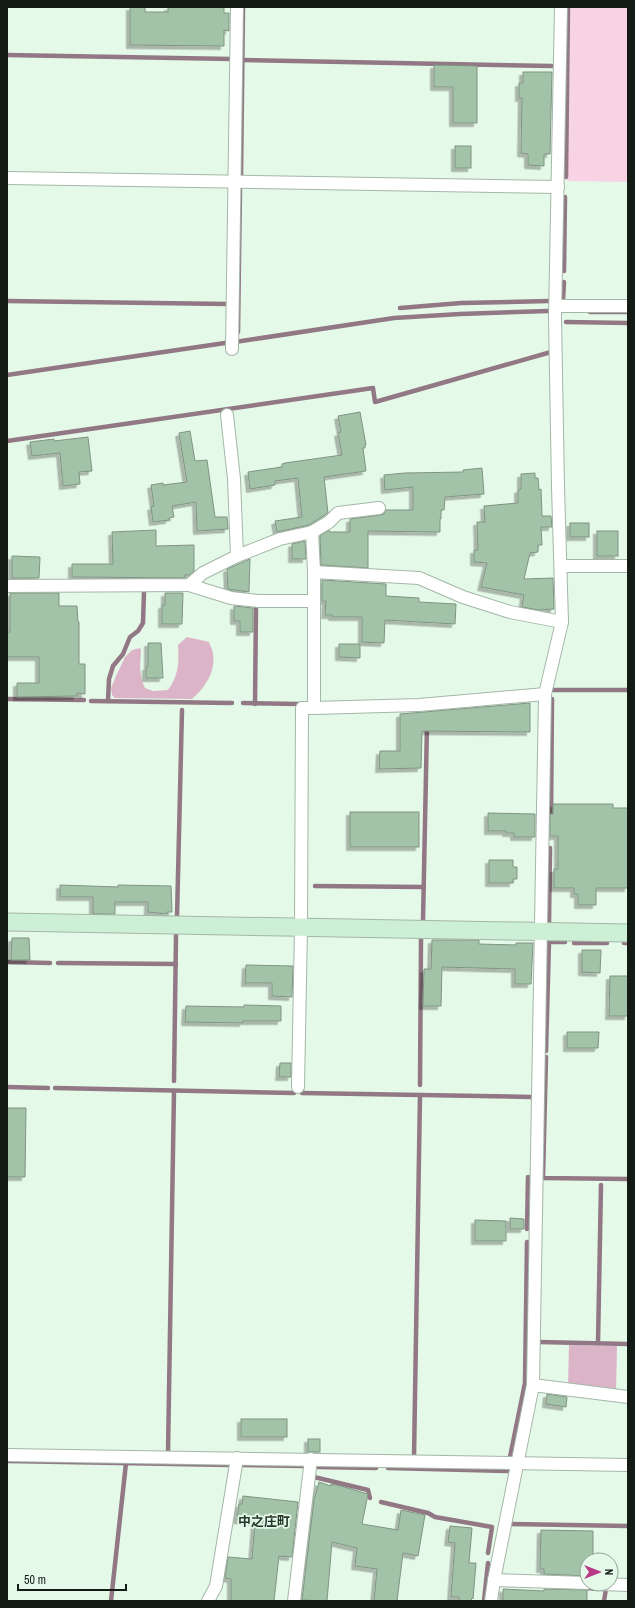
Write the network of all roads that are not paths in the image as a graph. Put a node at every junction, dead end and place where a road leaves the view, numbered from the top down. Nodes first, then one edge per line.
1 (237, 7) edge
2 (561, 7) edge
3 (7, 178) edge
4 (234, 182) junction
5 (558, 187) junction
6 (556, 306) junction
7 (628, 306) edge
8 (232, 349) dead end
9 (227, 415) dead end
10 (379, 508) dead end
11 (312, 532) junction
12 (237, 556) junction
13 (562, 566) junction
14 (628, 566) edge
15 (314, 572) junction
16 (189, 585) junction
17 (7, 586) edge
18 (314, 601) junction
19 (562, 622) junction
20 (545, 694) junction
21 (314, 708) junction
22 (7, 922) edge
23 (301, 928) junction
24 (540, 931) junction
25 (628, 933) edge
26 (298, 1087) dead end
27 (533, 1385) junction
28 (628, 1397) edge
29 (7, 1455) edge
30 (237, 1458) junction
31 (311, 1459) junction
32 (517, 1464) junction
33 (628, 1465) edge
34 (494, 1580) junction
35 (579, 1583) edge
36 (208, 1601) edge
37 (294, 1601) edge
38 (491, 1601) edge

1 - 4 street
2 - 5 street
3 - 4 street
4 - 5 street
4 - 8 street
5 - 6 street
6 - 7 street
6 - 13 street
9 - 12 street
10 - 11 street
11 - 12 street
11 - 15 street
12 - 16 street
13 - 14 street
13 - 19 street
15 - 18 street
15 - 19 street
16 - 17 street
16 - 18 street
18 - 21 street
19 - 20 street
20 - 21 street
20 - 24 street
21 - 23 street
22 - 23 street
23 - 24 street
23 - 26 street
24 - 25 street
24 - 27 street
27 - 28 street
27 - 32 street
29 - 30 street
30 - 31 street
30 - 36 street
31 - 32 street
31 - 37 street
32 - 33 street
32 - 34 street
34 - 35 street
34 - 38 street

